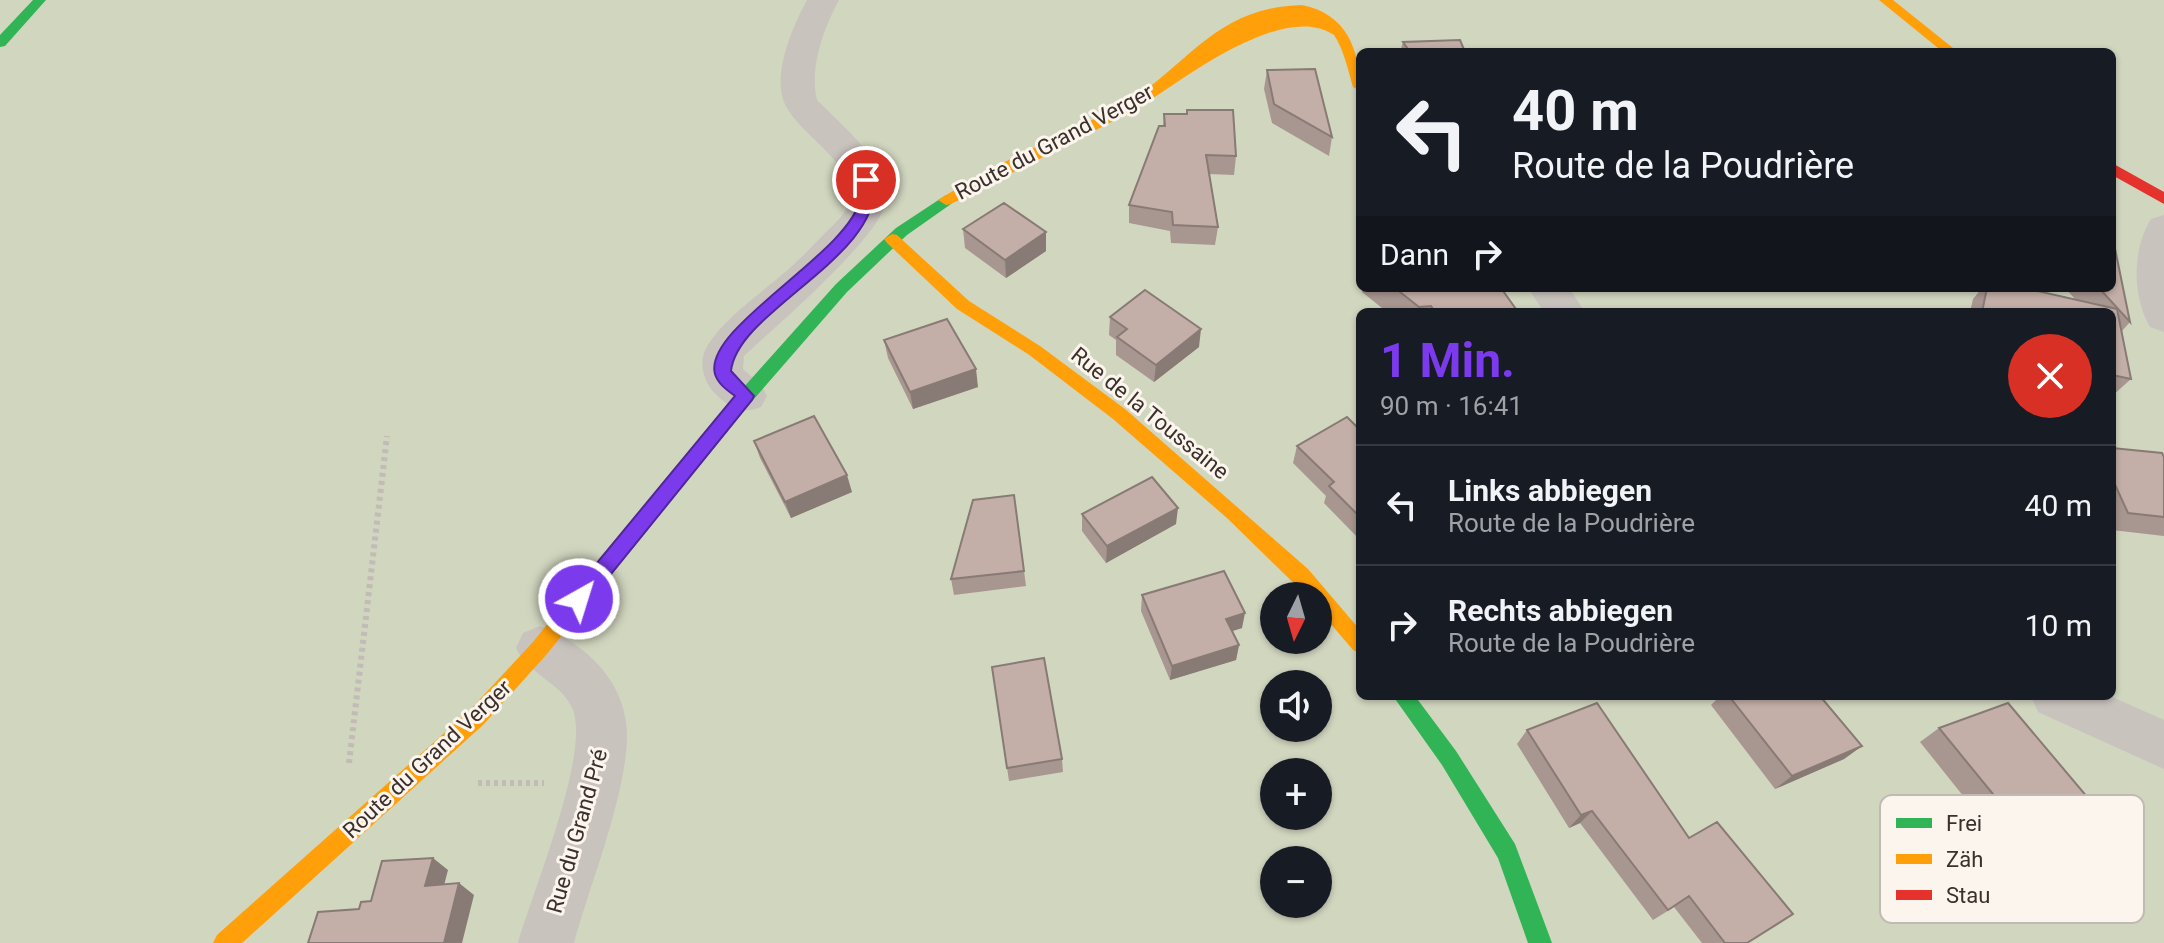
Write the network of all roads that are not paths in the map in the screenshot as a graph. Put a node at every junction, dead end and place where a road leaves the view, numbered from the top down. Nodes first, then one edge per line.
1 (40, 0) edge
2 (823, 0) edge
3 (1885, 0) edge
4 (0, 43) edge
5 (1946, 48) edge
6 (1356, 75) edge
7 (2116, 170) edge
8 (2164, 199) edge
9 (2164, 228) edge
10 (892, 239) junction
11 (2164, 317) edge
12 (746, 396) junction
13 (1356, 639) edge
14 (540, 648) junction
15 (1406, 700) edge
16 (2065, 700) edge
17 (2164, 745) edge
18 (225, 943) edge
19 (546, 943) edge
20 (1540, 943) edge

1 - 4 street
2 - 12 street
3 - 5 street
6 - 10 street, Route du Grand Verger
7 - 8 street
9 - 11 street
10 - 12 street, Route du Grand Verger
10 - 13 street, Rue de la Toussaine
12 - 14 street, Route du Grand Verger
14 - 18 street, Route du Grand Verger
14 - 19 street, Rue du Grand Pré
15 - 20 street
16 - 17 street

